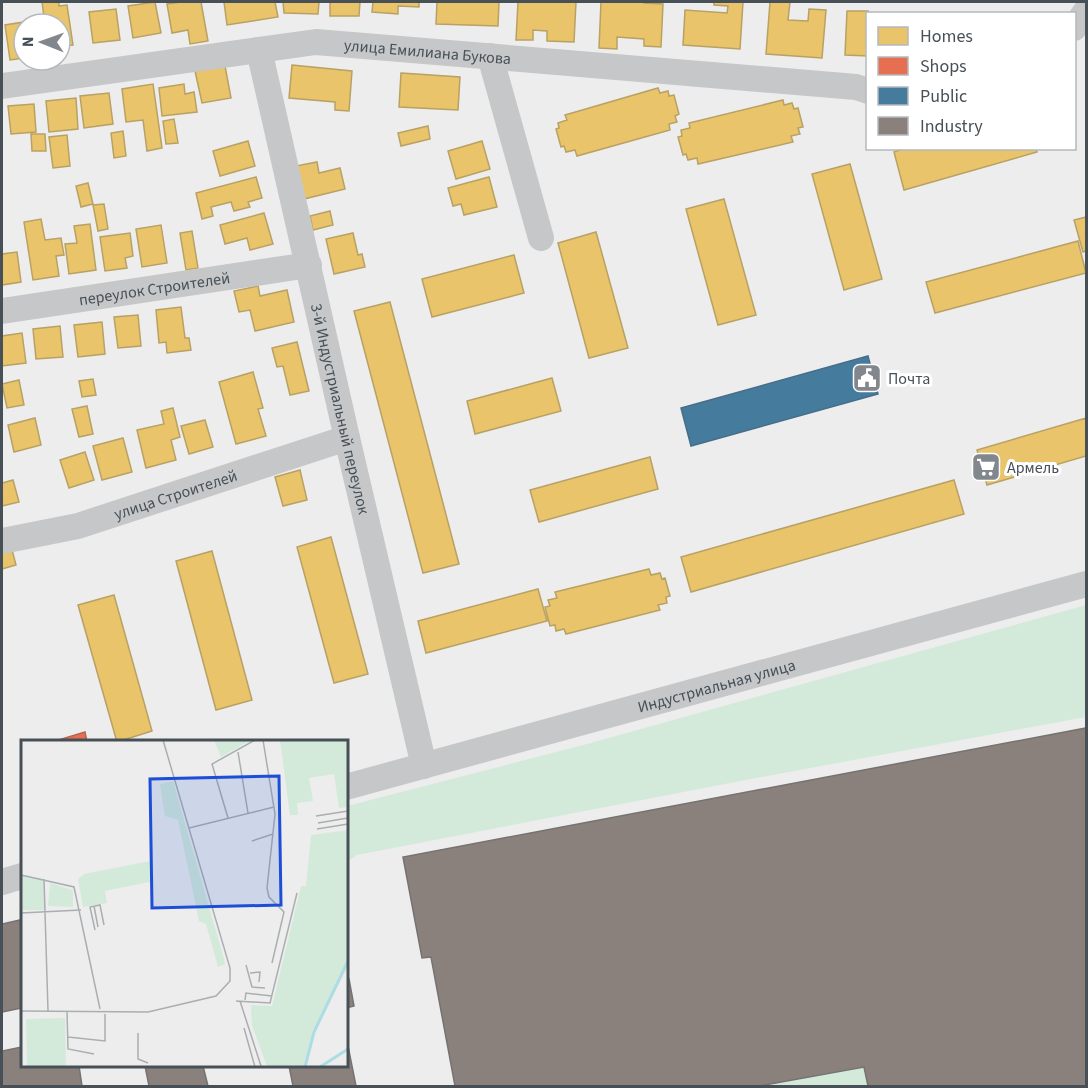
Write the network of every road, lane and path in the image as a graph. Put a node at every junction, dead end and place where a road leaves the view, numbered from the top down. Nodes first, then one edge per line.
1 (259, 50) junction
2 (490, 56) junction
3 (2, 86) edge
4 (862, 89) edge
5 (541, 238) dead end
6 (309, 266) junction
7 (2, 311) edge
8 (347, 438) junction
9 (2, 541) edge
10 (1086, 584) edge
11 (424, 766) junction
12 (348, 786) edge
13 (21, 876) edge
14 (2, 882) edge

1 - 2 street, улица Емилиана Букова
1 - 3 street, улица Емилиана Букова
1 - 6 street, 3-й Индустриальный переулок
2 - 4 street, улица Емилиана Букова
2 - 5 street
6 - 7 street, переулок Строителей
6 - 8 street, 3-й Индустриальный переулок
8 - 9 street, улица Строителей
8 - 11 street, 3-й Индустриальный переулок
10 - 11 street, Индустриальная улица
11 - 12 street, Индустриальная улица
13 - 14 street

